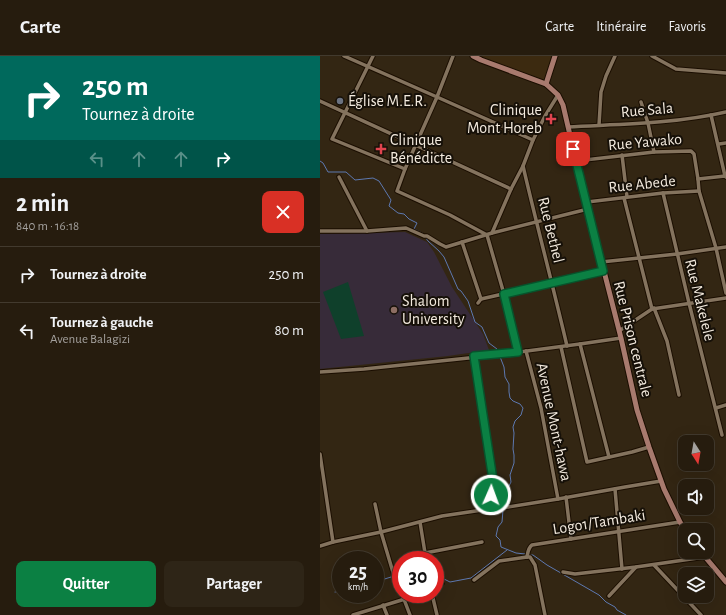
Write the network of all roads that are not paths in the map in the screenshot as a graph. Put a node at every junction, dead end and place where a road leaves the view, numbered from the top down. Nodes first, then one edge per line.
1 (344, 56) edge
2 (373, 56) edge
3 (453, 56) edge
4 (473, 56) edge
5 (555, 56) edge
6 (615, 56) edge
7 (652, 56) edge
8 (368, 67) junction
9 (726, 73) edge
10 (546, 84) junction
11 (558, 95) junction
12 (437, 97) junction
13 (320, 101) edge
14 (641, 102) dead end
15 (346, 112) junction
16 (726, 112) edge
17 (712, 115) junction
18 (648, 123) junction
19 (599, 125) junction
20 (568, 127) junction
21 (533, 140) junction
22 (726, 143) edge
23 (719, 144) junction
24 (416, 145) junction
25 (654, 152) junction
26 (622, 155) junction
27 (576, 161) junction
28 (523, 166) junction
29 (405, 169) junction
30 (339, 177) dead end
31 (726, 177) edge
32 (698, 179) junction
33 (511, 188) junction
34 (700, 191) junction
35 (663, 193) junction
36 (625, 198) junction
37 (587, 202) junction
38 (588, 209) junction
39 (536, 222) junction
40 (320, 231) edge
41 (367, 231) junction
42 (492, 233) junction
43 (487, 235) junction
44 (462, 242) junction
45 (726, 247) edge
46 (716, 248) junction
47 (677, 254) junction
48 (638, 258) junction
49 (601, 262) junction
50 (603, 271) junction
51 (552, 282) junction
52 (726, 292) edge
53 (504, 294) junction
54 (726, 298) edge
55 (689, 303) junction
56 (653, 309) junction
57 (619, 331) junction
58 (620, 338) junction
59 (580, 344) junction
60 (567, 346) junction
61 (561, 347) junction
62 (526, 351) junction
63 (518, 352) junction
64 (474, 356) junction
65 (320, 372) edge
66 (678, 395) dead end
67 (726, 405) edge
68 (716, 408) junction
69 (722, 434) dead end
70 (649, 447) junction
71 (320, 454) edge
72 (609, 457) junction
73 (661, 481) junction
74 (615, 489) junction
75 (566, 498) junction
76 (558, 499) junction
77 (375, 504) dead end
78 (489, 509) junction
79 (420, 522) junction
80 (680, 522) joint
81 (619, 531) junction
82 (381, 532) junction
83 (571, 539) junction
84 (333, 542) junction
85 (482, 542) dead end
86 (320, 546) edge
87 (528, 555) junction
88 (692, 559) edge
89 (707, 559) edge
90 (654, 565) junction
91 (392, 567) edge
92 (636, 567) junction
93 (622, 568) junction
94 (563, 572) dead end
95 (474, 580) dead end
96 (726, 582) edge
97 (609, 596) dead end
98 (392, 603) edge
99 (406, 603) edge
100 (434, 603) edge
101 (383, 605) junction
102 (353, 615) edge
103 (387, 615) edge
104 (410, 615) edge
105 (437, 615) edge
106 (545, 615) edge
107 (700, 615) edge

1 - 8 street
2 - 8 street
3 - 12 street
4 - 10 street
5 - 10 street
6 - 19 street
7 - 9 street
8 - 12 street
8 - 15 street
10 - 11 street, Rue Prison centrale
11 - 20 street, Rue Prison centrale
11 - 21 street
12 - 21 street
12 - 24 street
13 - 15 street
14 - 18 street
15 - 24 street
15 - 29 street
16 - 17 street, Rue Sala
17 - 18 street, Rue Sala
17 - 23 street
18 - 19 street, Rue Sala
18 - 25 street
19 - 20 street, Rue Sala
20 - 27 street, Rue Prison centrale
21 - 28 street
22 - 23 street
23 - 31 street
24 - 29 street
24 - 33 street
25 - 26 street, Rue Yawako
25 - 32 street, Rue Yawako
26 - 27 street, Rue Yawako
26 - 36 street
27 - 37 street, Rue Prison centrale
28 - 33 street
28 - 39 street, Rue Bethel
29 - 43 street
30 - 41 street
31 - 32 street, Rue Abede
32 - 34 street
33 - 42 street
34 - 35 street, Rue Abede
34 - 46 street
35 - 36 street, Rue Abede
35 - 47 street, Rue Makelele
36 - 37 street, Rue Abede
36 - 48 street
37 - 38 street, Rue Prison centrale
38 - 39 street
38 - 49 street, Rue Prison centrale
39 - 42 street
39 - 51 street, Rue Bethel
40 - 41 street
41 - 44 street
42 - 43 street
43 - 44 street
43 - 53 street
44 - 53 street
45 - 46 street
46 - 47 street
46 - 52 street
47 - 48 street
47 - 55 street, Rue Makelele
48 - 49 street
48 - 56 street
49 - 50 street, Rue Prison centrale
50 - 51 street
50 - 57 street, Rue Prison centrale
51 - 53 street
51 - 60 street, Rue Bethel
53 - 63 street
54 - 55 street
55 - 56 street
55 - 68 street, Rue Makelele
56 - 57 street
56 - 66 street
57 - 58 street, Rue Prison centrale
58 - 59 street
58 - 70 street, Rue Prison centrale
59 - 60 street
59 - 72 street
60 - 61 street
61 - 62 street
61 - 72 street
62 - 63 street
62 - 76 street, Avenue Mont-hawa
63 - 64 street
64 - 65 street
64 - 78 street
67 - 68 street
68 - 69 street, Rue Makelele
70 - 72 street
70 - 73 street, Rue Prison centrale
71 - 84 street
73 - 74 street
73 - 80 street, Rue Prison centrale
74 - 75 street
74 - 81 street
75 - 76 street
75 - 83 street
76 - 78 street
77 - 82 street
78 - 79 street
79 - 82 street
79 - 85 street
80 - 81 street, Logo1/Tambaki
81 - 83 street, Logo1/Tambaki
81 - 93 street
82 - 84 street
82 - 91 street
83 - 87 street, Logo1/Tambaki
84 - 86 street
87 - 95 street
87 - 106 street
88 - 90 street
89 - 96 street
90 - 92 street
90 - 107 street
92 - 93 street
92 - 97 street
93 - 94 street
98 - 101 street
99 - 104 street
100 - 105 street
101 - 102 street
101 - 103 street

